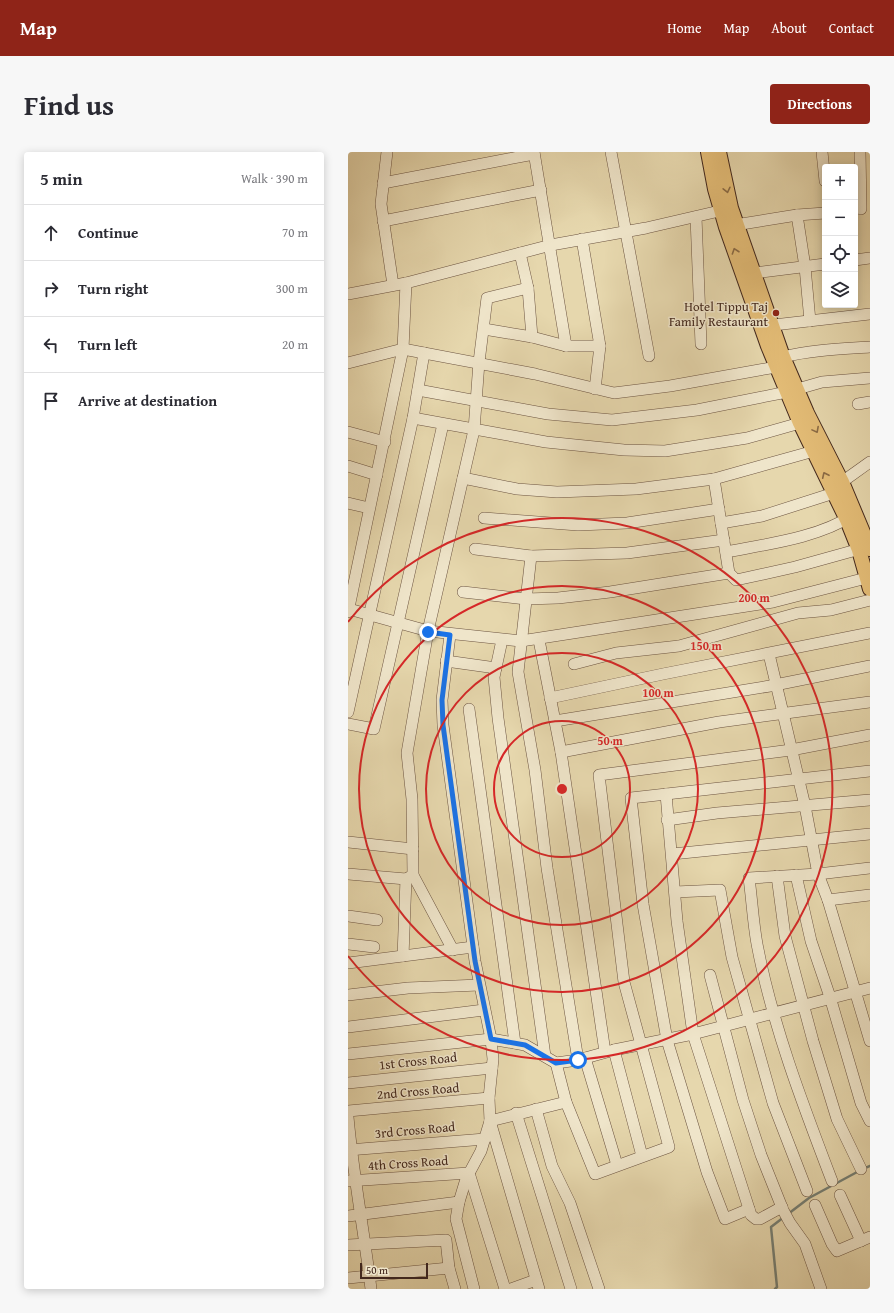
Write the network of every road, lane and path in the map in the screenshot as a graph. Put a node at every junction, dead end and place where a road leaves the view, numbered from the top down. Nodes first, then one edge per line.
1 (387, 152) edge
2 (611, 152) edge
3 (708, 152) edge
4 (719, 152) edge
5 (822, 152) edge
6 (860, 152) edge
7 (534, 153) edge
8 (823, 164) edge
9 (865, 170) edge
10 (383, 183) junction
11 (541, 190) junction
12 (727, 209) junction
13 (862, 209) edge
14 (822, 213) edge
15 (797, 215) junction
16 (696, 217) junction
17 (383, 221) junction
18 (732, 225) junction
19 (627, 231) junction
20 (582, 239) junction
21 (551, 244) junction
22 (520, 253) junction
23 (870, 258) edge
24 (858, 260) edge
25 (822, 264) edge
26 (805, 267) junction
27 (748, 274) junction
28 (406, 283) junction
29 (393, 285) junction
30 (528, 288) junction
31 (348, 294) edge
32 (870, 314) edge
33 (810, 322) junction
34 (766, 326) junction
35 (484, 329) junction
36 (532, 338) junction
37 (701, 344) dead end
38 (566, 346) junction
39 (600, 346) junction
40 (870, 347) edge
41 (403, 349) junction
42 (424, 352) junction
43 (649, 356) dead end
44 (479, 362) junction
45 (780, 362) junction
46 (348, 363) edge
47 (870, 378) edge
48 (595, 389) junction
49 (418, 390) junction
50 (791, 390) junction
51 (476, 402) junction
52 (870, 402) edge
53 (858, 404) dead end
54 (413, 418) junction
55 (804, 418) junction
56 (442, 424) junction
57 (474, 430) junction
58 (348, 432) edge
59 (384, 442) junction
60 (819, 448) junction
61 (870, 462) edge
62 (348, 466) edge
63 (377, 475) junction
64 (463, 478) junction
65 (714, 479) junction
66 (838, 487) junction
67 (348, 503) edge
68 (369, 508) junction
69 (719, 509) junction
70 (851, 517) junction
71 (484, 518) dead end
72 (721, 523) junction
73 (724, 540) junction
74 (866, 548) edge
75 (475, 549) dead end
76 (348, 551) edge
77 (726, 552) junction
78 (359, 554) junction
79 (531, 556) junction
80 (729, 572) junction
81 (869, 581) edge
82 (350, 590) edge
83 (463, 592) dead end
84 (526, 598) junction
85 (870, 600) edge
86 (348, 610) edge
87 (368, 614) junction
88 (397, 622) junction
89 (428, 632) junction
90 (870, 633) edge
91 (450, 635) junction
92 (502, 640) junction
93 (539, 640) junction
94 (521, 641) junction
95 (769, 654) junction
96 (446, 661) junction
97 (574, 664) dead end
98 (870, 666) edge
99 (496, 668) junction
100 (775, 685) junction
101 (550, 698) junction
102 (870, 702) edge
103 (469, 709) dead end
104 (348, 712) edge
105 (782, 713) junction
106 (555, 721) junction
107 (348, 724) edge
108 (870, 735) edge
109 (791, 750) junction
110 (561, 752) junction
111 (870, 771) edge
112 (799, 780) junction
113 (666, 794) junction
114 (870, 800) edge
115 (805, 806) junction
116 (667, 820) junction
117 (870, 834) edge
118 (811, 840) junction
119 (348, 842) edge
120 (413, 849) junction
121 (672, 854) junction
122 (870, 868) edge
123 (348, 874) edge
124 (818, 874) junction
125 (796, 875) junction
126 (776, 876) junction
127 (409, 877) junction
128 (675, 892) junction
129 (870, 895) edge
130 (828, 900) junction
131 (348, 916) edge
132 (378, 920) dead end
133 (348, 944) edge
134 (374, 947) dead end
135 (473, 947) junction
136 (453, 950) junction
137 (403, 956) junction
138 (348, 963) edge
139 (710, 975) dead end
140 (479, 985) junction
141 (870, 988) edge
142 (855, 991) junction
143 (348, 995) edge
144 (830, 998) junction
145 (803, 1004) junction
146 (484, 1010) junction
147 (774, 1012) junction
148 (749, 1019) junction
149 (723, 1026) junction
150 (348, 1027) edge
151 (694, 1034) junction
152 (491, 1039) junction
153 (667, 1040) junction
154 (870, 1041) edge
155 (515, 1043) junction
156 (640, 1046) junction
157 (610, 1051) junction
158 (348, 1054) edge
159 (545, 1056) junction
160 (582, 1059) junction
161 (556, 1063) junction
162 (492, 1068) junction
163 (348, 1083) edge
164 (490, 1098) junction
165 (566, 1102) junction
166 (536, 1109) junction
167 (348, 1111) edge
168 (516, 1113) junction
169 (348, 1117) edge
170 (490, 1120) junction
171 (870, 1121) edge
172 (484, 1139) junction
173 (349, 1150) edge
174 (642, 1156) junction
175 (617, 1165) junction
176 (861, 1169) dead end
177 (469, 1173) junction
178 (352, 1181) edge
179 (832, 1181) dead end
180 (807, 1191) dead end
181 (840, 1195) dead end
182 (458, 1202) junction
183 (815, 1205) dead end
184 (783, 1208) junction
185 (750, 1209) junction
186 (361, 1215) junction
187 (348, 1216) edge
188 (865, 1239) edge
189 (365, 1244) junction
190 (348, 1245) edge
191 (449, 1268) junction
192 (369, 1276) junction
193 (348, 1278) edge
194 (537, 1284) edge
195 (371, 1289) edge
196 (455, 1289) edge
197 (474, 1289) edge
198 (505, 1289) edge
199 (511, 1289) edge
200 (571, 1289) edge
201 (599, 1289) edge
202 (821, 1289) edge

1 - 10 street
2 - 19 street
3 - 12 main road
4 -> 12 main road
5 - 8 street
6 - 9 street
7 - 10 street
7 - 11 street
9 - 13 street
10 - 17 street
11 - 17 street
11 - 21 street
12 - 16 street
12 - 18 main road
14 - 15 street
15 - 18 street
15 - 26 street
16 - 19 street
16 - 37 street
17 - 29 street
18 - 27 main road
19 - 20 street
19 - 43 street
20 - 21 street
20 - 39 street
21 - 22 street
21 - 38 street
22 - 28 street
22 - 30 street
23 - 24 street
25 - 26 street
26 - 27 street
26 - 33 street
27 - 34 main road
28 - 29 street
28 - 41 street
29 - 31 street
30 - 35 street
30 - 36 street
32 - 33 street
33 - 34 street
34 - 45 main road
35 - 36 street
35 - 44 street
36 - 38 street
38 - 39 street
39 - 48 street
40 - 45 street
41 - 42 street
41 - 46 street
41 - 59 street
42 - 44 street
42 - 49 street
44 - 48 street
44 - 51 street
45 - 48 street
45 - 50 main road
47 - 50 street
49 - 51 street
49 - 54 street
50 - 51 street
50 - 55 main road
51 - 57 street
52 - 53 street
54 - 56 street
54 - 87 street
55 - 57 street
55 - 60 main road
56 - 57 street
56 - 88 street
57 - 64 street
58 - 59 street
59 - 63 street
60 - 65 street
60 - 66 main road
61 - 66 street
62 - 63 street
63 - 68 street
64 - 65 street
64 - 89 street
65 - 69 street
66 - 70 main road
66 - 72 street
67 - 68 street
68 - 78 street
69 - 71 street
69 - 72 street
70 - 74 main road
70 - 77 street
72 - 73 street
73 - 77 street
73 - 79 street
74 - 80 street
74 - 81 main road
75 - 79 street
76 - 78 street
77 - 80 street
78 - 82 street
79 - 84 street
80 - 84 street
81 - 93 street
82 - 86 street
83 - 84 street
84 - 94 street
85 - 97 street
86 - 87 street
87 - 88 street
87 - 104 street
88 - 89 street
88 - 107 street
89 - 91 street
89 - 120 street
90 - 95 street
91 - 92 street
91 - 96 street
92 - 94 street
92 - 99 street
93 - 94 street
93 - 101 street
94 - 160 street
95 - 100 street
95 - 101 street
96 - 99 street
96 - 135 street
98 - 100 street
99 - 159 street
100 - 105 street
100 - 106 street
101 - 106 street
102 - 105 street
103 - 155 street
105 - 109 street
105 - 110 street
106 - 110 street
108 - 109 street
109 - 112 street
109 - 156 street
110 - 157 street
111 - 112 street
112 - 113 street
112 - 115 street
113 - 116 street
113 - 153 street
114 - 115 street
115 - 116 street
115 - 118 street
116 - 121 street
117 - 118 street
118 - 121 street
118 - 124 street
119 - 120 street
120 - 127 street
121 - 128 street
122 - 124 street
123 - 127 street
124 - 125 street
124 - 130 street
125 - 126 street
125 - 144 street
126 - 145 street
126 - 147 street
127 - 136 street
127 - 137 street
128 - 148 street
128 - 151 street
129 - 130 street
130 - 142 street
131 - 132 street
133 - 134 street
135 - 136 street
135 - 140 street
136 - 137 street
137 - 138 street
139 - 149 street
140 - 143 street
140 - 146 street
141 - 142 street
142 - 144 street
142 - 154 street
144 - 145 street
144 - 171 street
145 - 147 street
145 - 176 street
146 - 150 street
146 - 152 street
147 - 148 street
147 - 179 street
148 - 149 street
148 - 180 street
149 - 151 street
149 - 184 street
151 - 153 street
151 - 185 street
152 - 155 street
152 - 158 street
152 - 162 street
153 - 156 street
153 - 185 street
155 - 159 street
156 - 157 street
156 - 174 street
157 - 160 street
157 - 174 street
159 - 161 street
160 - 161 street
160 - 175 street
161 - 165 street
162 - 163 street, 1st Cross Road
162 - 164 street
164 - 167 street, 2nd Cross Road
164 - 170 street
165 - 166 street
165 - 175 street
166 - 168 street
166 - 201 street
168 - 170 street
168 - 200 street
169 - 173 street
170 - 172 street
170 - 194 street
172 - 173 street, 3rd Cross Road
172 - 177 street
173 - 178 street
174 - 175 street
177 - 178 street, 4th Cross Road
177 - 182 street
177 - 198 street
178 - 186 street
181 - 188 street
182 - 186 street
182 - 197 street
183 - 188 street
184 - 185 street
184 - 202 street
186 - 187 street
186 - 189 street
189 - 190 street
189 - 191 street
189 - 192 street
191 - 192 street
191 - 196 street
192 - 193 street
192 - 195 street
194 - 199 street

